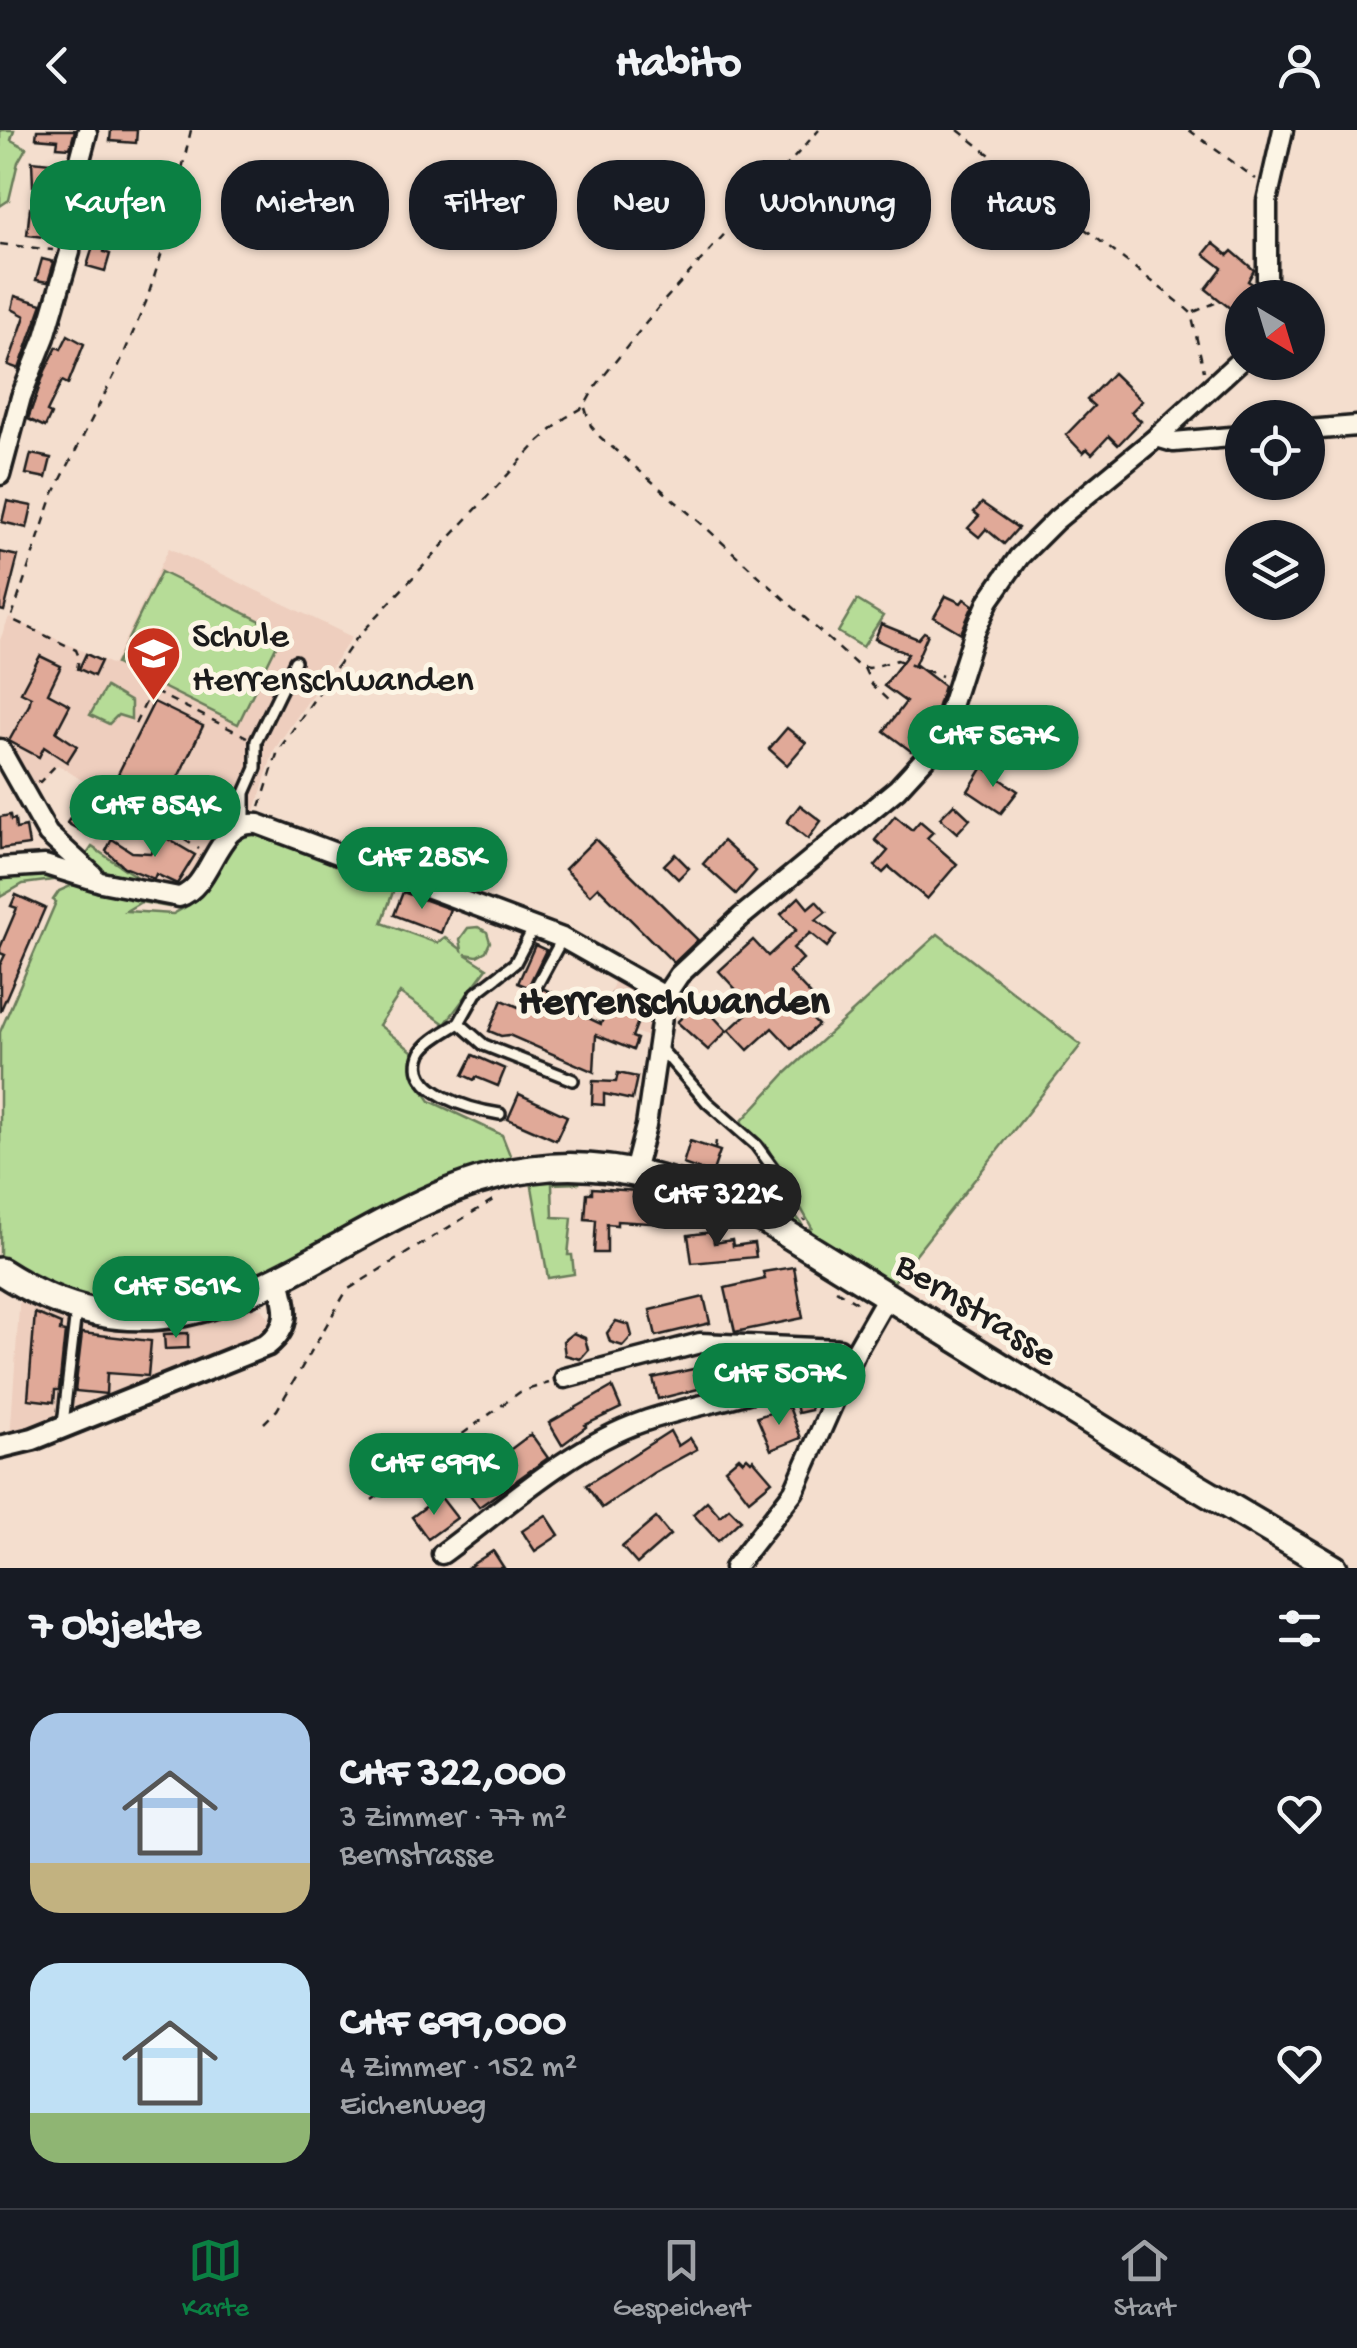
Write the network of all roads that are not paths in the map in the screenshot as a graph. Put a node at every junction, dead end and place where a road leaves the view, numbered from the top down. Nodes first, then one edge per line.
1 (1284, 130) edge
2 (87, 134) dead end
3 (1267, 280) edge
4 (1225, 376) edge
5 (1357, 426) edge
6 (1325, 429) edge
7 (1157, 437) junction
8 (1225, 438) edge
9 (0, 474) edge
10 (295, 661) dead end
11 (0, 749) edge
12 (252, 823) junction
13 (0, 868) edge
14 (102, 882) junction
15 (534, 927) junction
16 (562, 938) junction
17 (537, 985) dead end
18 (665, 996) junction
19 (458, 1023) junction
20 (658, 1046) junction
21 (573, 1080) dead end
22 (500, 1114) dead end
23 (634, 1172) junction
24 (781, 1179) road end
25 (0, 1271) edge
26 (279, 1280) junction
27 (888, 1295) junction
28 (77, 1307) junction
29 (836, 1349) junction
30 (856, 1351) junction
31 (564, 1378) road end
32 (63, 1427) junction
33 (0, 1447) edge
34 (442, 1554) dead end
35 (734, 1568) edge
36 (1334, 1568) edge

1 - 3 street
2 - 9 street
4 - 7 street
5 - 6 street
7 - 8 street
7 - 18 street
10 - 12 lane
11 - 14 street
12 - 14 street
12 - 15 street
13 - 14 street
15 - 16 street
15 - 19 lane
16 - 17 lane
16 - 18 street
18 - 20 street
19 - 21 lane
19 - 22 lane
20 - 23 street
20 - 24 lane
23 - 26 main road, Bernstrasse
23 - 27 main road, Bernstrasse
25 - 28 main road, Bernstrasse
26 - 28 main road, Bernstrasse
26 - 32 street
27 - 30 street
27 - 36 main road, Bernstrasse
28 - 32 lane
29 - 30 street
29 - 31 street
29 - 34 street
30 - 35 street
32 - 33 street

